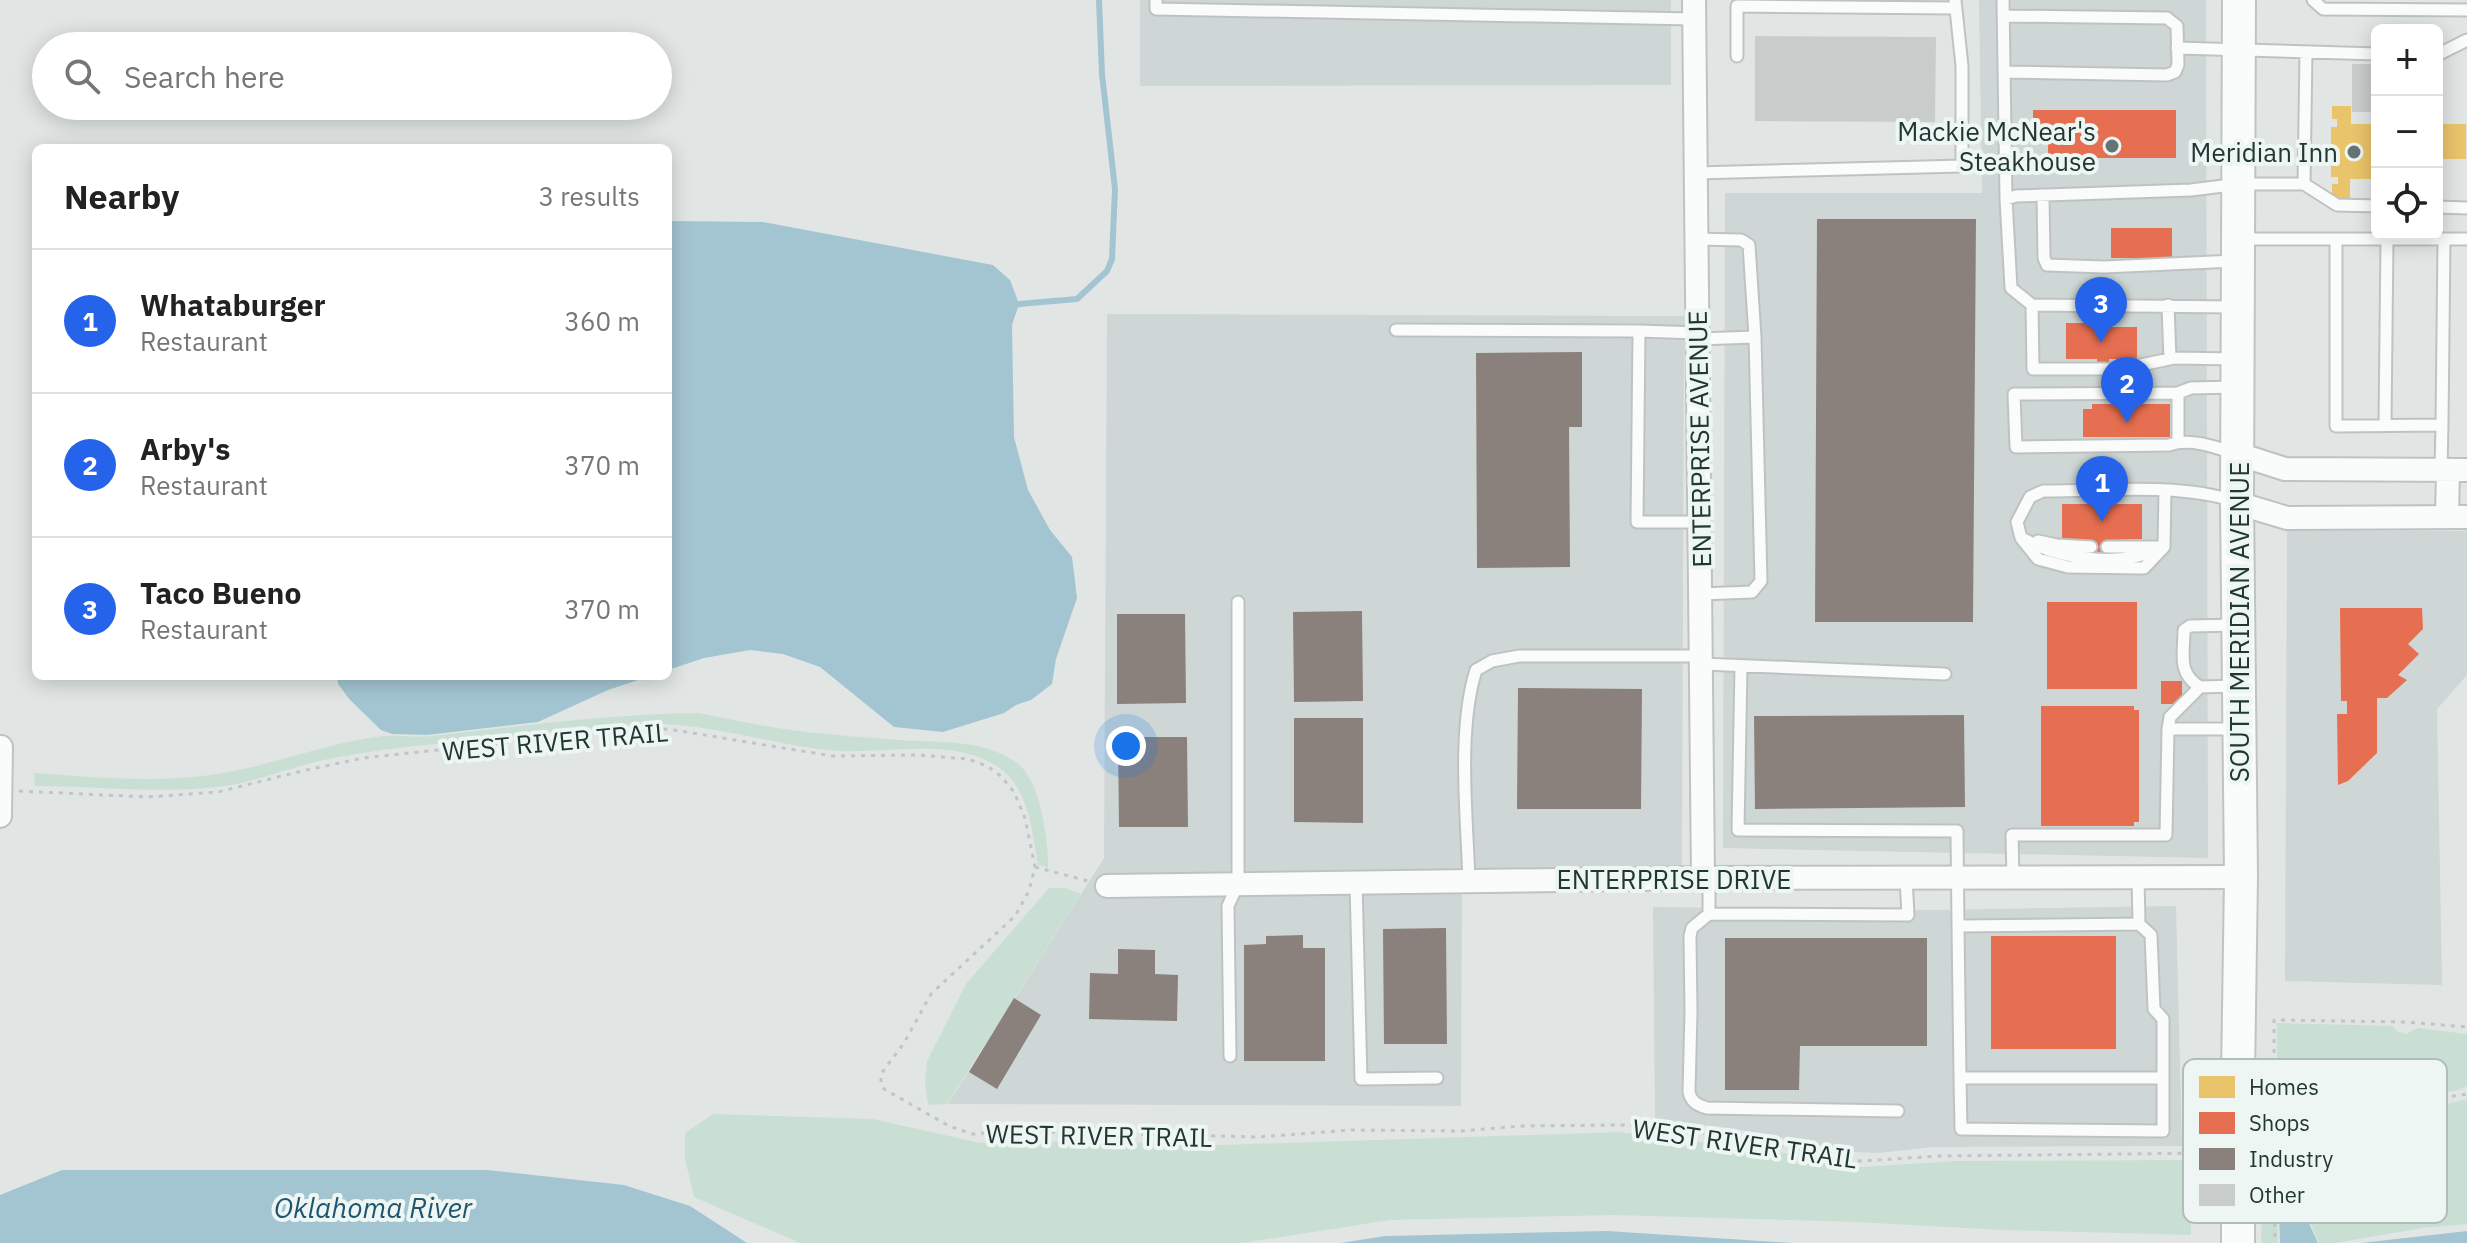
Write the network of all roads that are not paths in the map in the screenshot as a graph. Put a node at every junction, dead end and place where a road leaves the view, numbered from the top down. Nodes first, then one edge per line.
1 (1156, 0) edge
2 (2003, 0) edge
3 (2239, 0) edge
4 (2313, 0) edge
5 (1769, 3) edge
6 (1955, 4) edge
7 (1694, 10) edge
8 (2467, 10) edge
9 (2003, 16) junction
10 (2467, 40) edge
11 (2177, 48) junction
12 (2239, 51) junction
13 (2306, 52) junction
14 (2443, 52) edge
15 (2371, 54) edge
16 (1737, 56) dead end
17 (2004, 72) junction
18 (1696, 173) junction
19 (2239, 184) junction
20 (2304, 184) junction
21 (2043, 195) junction
22 (2006, 199) junction
23 (2371, 206) edge
24 (2443, 207) edge
25 (2467, 208) edge
26 (1697, 239) junction
27 (2336, 239) junction
28 (2371, 239) edge
29 (2444, 239) joint
30 (2467, 239) edge
31 (2387, 240) edge
32 (2239, 250) junction
33 (2032, 305) junction
34 (2168, 305) junction
35 (2239, 307) junction
36 (1396, 330) dead end
37 (1639, 331) junction
38 (1698, 336) junction
39 (1755, 337) junction
40 (2170, 359) junction
41 (2238, 373) junction
42 (2178, 393) junction
43 (2385, 425) junction
44 (2442, 425) junction
45 (2178, 442) junction
46 (2238, 454) junction
47 (2452, 470) edge
48 (2165, 491) junction
49 (2237, 503) junction
50 (2457, 517) edge
51 (1700, 522) junction
52 (2021, 538) junction
53 (2091, 547) dead end
54 (2107, 547) dead end
55 (2164, 547) junction
56 (1701, 594) junction
57 (1238, 602) dead end
58 (2239, 625) junction
59 (1702, 660) junction
60 (1741, 667) junction
61 (1945, 674) dead end
62 (2240, 686) junction
63 (2200, 687) junction
64 (2168, 729) junction
65 (2240, 729) junction
66 (1, 747) edge
67 (0, 816) edge
68 (2138, 877) junction
69 (2241, 877) junction
70 (1706, 878) junction
71 (1906, 878) junction
72 (1957, 878) junction
73 (2013, 878) junction
74 (1469, 881) junction
75 (1356, 883) junction
76 (1238, 884) junction
77 (1107, 886) road end
78 (1709, 914) junction
79 (2139, 924) junction
80 (1958, 926) junction
81 (1230, 1056) dead end
82 (2238, 1059) edge
83 (1437, 1078) dead end
84 (1960, 1078) junction
85 (2163, 1078) junction
86 (1898, 1111) dead end

1 - 7 lane
2 - 9 lane
3 - 12 main road, SOUTH MERIDIAN AVENUE
4 - 8 lane
5 - 6 lane
5 - 16 lane
6 - 18 lane
7 - 18 street, ENTERPRISE AVENUE
9 - 11 lane
9 - 17 lane
10 - 14 lane
11 - 12 lane
11 - 17 lane
12 - 13 lane
12 - 19 main road, SOUTH MERIDIAN AVENUE
13 - 15 lane
13 - 20 lane
17 - 22 lane
18 - 26 street, ENTERPRISE AVENUE
19 - 20 lane
19 - 21 lane
19 - 32 main road, SOUTH MERIDIAN AVENUE
20 - 23 lane
21 - 22 lane
21 - 32 lane
22 - 33 lane
24 - 25 lane
26 - 38 street, ENTERPRISE AVENUE
26 - 39 lane
27 - 28 lane
27 - 32 lane
27 - 43 lane
29 - 30 lane
29 - 44 lane
31 - 43 lane
32 - 35 main road, SOUTH MERIDIAN AVENUE
33 - 34 lane
33 - 40 lane
34 - 35 lane
34 - 40 lane
35 - 41 main road, SOUTH MERIDIAN AVENUE
36 - 37 lane
37 - 38 lane
37 - 51 lane
38 - 39 lane
38 - 51 street, ENTERPRISE AVENUE
39 - 56 lane
40 - 41 lane
41 - 42 lane
41 - 46 main road, SOUTH MERIDIAN AVENUE
42 - 45 lane
42 - 45 lane
43 - 44 lane
44 - 47 lane
45 - 46 lane
46 - 47 street
46 - 49 main road, SOUTH MERIDIAN AVENUE
47 - 50 street
48 - 49 lane
48 - 52 lane
48 - 55 lane
49 - 50 street
49 - 58 main road, SOUTH MERIDIAN AVENUE
51 - 56 street, ENTERPRISE AVENUE
52 - 53 lane
52 - 55 lane
54 - 55 lane
56 - 59 street, ENTERPRISE AVENUE
57 - 76 lane
58 - 62 main road, SOUTH MERIDIAN AVENUE
58 - 63 lane
59 - 60 lane
59 - 70 street, ENTERPRISE AVENUE
59 - 74 lane
60 - 61 lane
60 - 72 lane
62 - 63 lane
62 - 65 main road, SOUTH MERIDIAN AVENUE
63 - 64 lane
64 - 65 lane
64 - 73 lane
65 - 69 main road, SOUTH MERIDIAN AVENUE
66 - 67 street
68 - 69 street, ENTERPRISE DRIVE
68 - 73 street, ENTERPRISE DRIVE
68 - 79 lane
69 - 82 main road, SOUTH MERIDIAN AVENUE, bridge
70 - 71 street, ENTERPRISE DRIVE
70 - 74 street, ENTERPRISE DRIVE
70 - 78 lane
71 - 72 street, ENTERPRISE DRIVE
71 - 78 lane
72 - 73 street, ENTERPRISE DRIVE
72 - 80 lane
74 - 75 street, ENTERPRISE DRIVE
75 - 76 street, ENTERPRISE DRIVE
75 - 83 lane
76 - 77 street, ENTERPRISE DRIVE
76 - 81 lane
78 - 86 lane
79 - 80 lane
79 - 85 lane
80 - 84 lane
84 - 85 lane
84 - 85 lane

